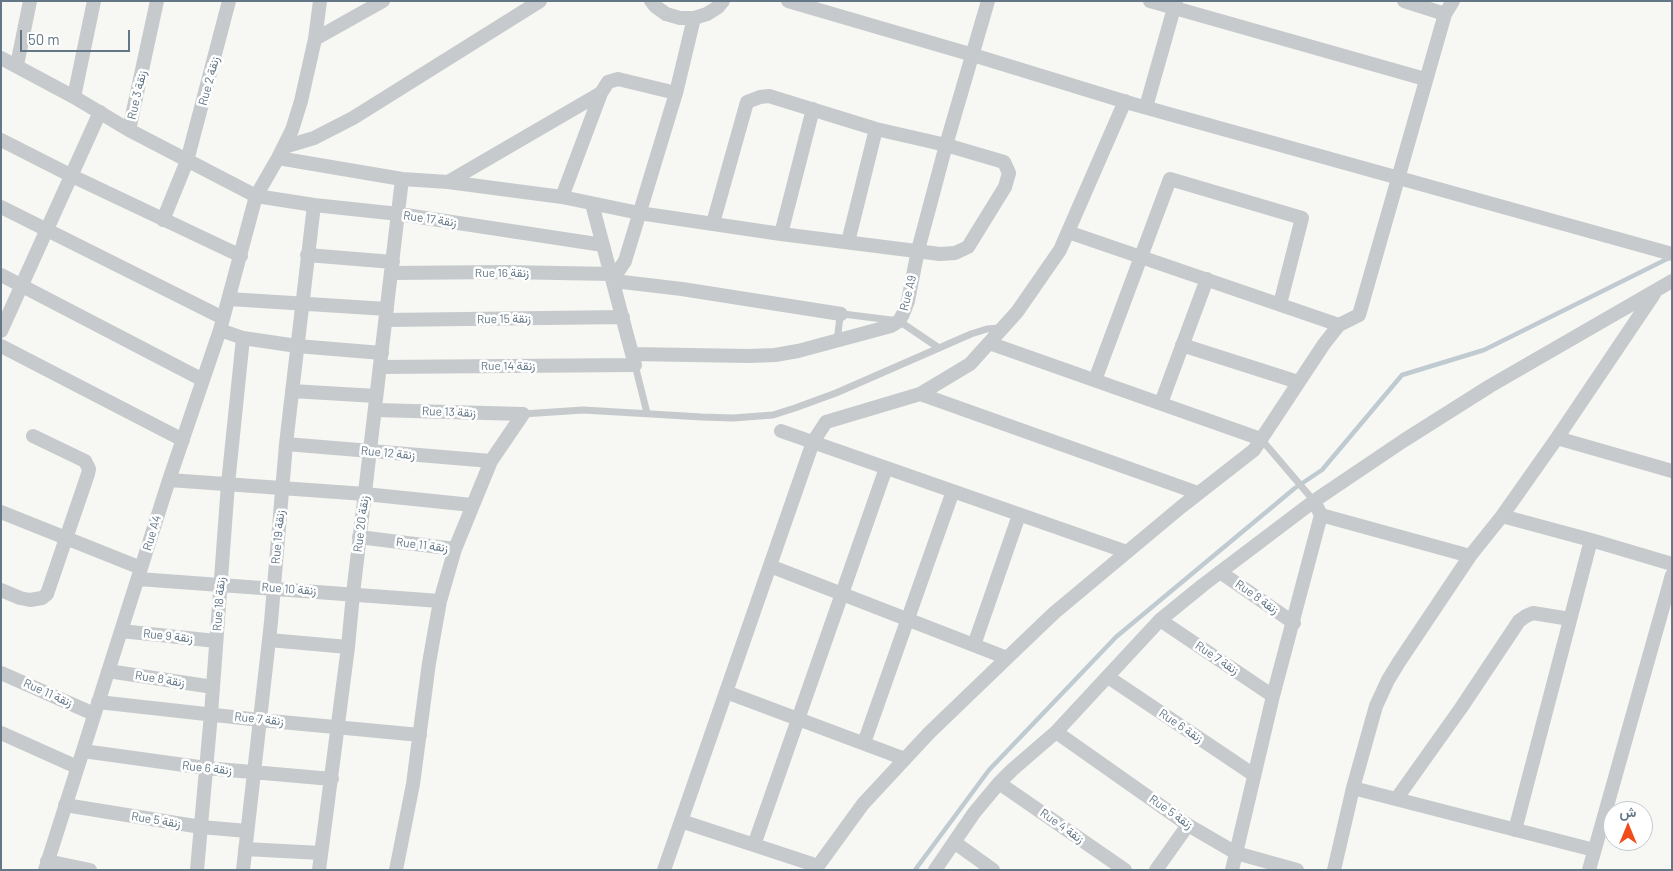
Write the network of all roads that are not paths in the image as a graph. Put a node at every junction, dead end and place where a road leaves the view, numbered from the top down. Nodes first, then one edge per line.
1 (30, 1) edge
2 (94, 1) edge
3 (157, 1) edge
4 (229, 1) edge
5 (320, 1) edge
6 (383, 1) edge
7 (540, 1) edge
8 (651, 1) edge
9 (723, 1) edge
10 (788, 1) edge
11 (988, 1) edge
12 (1150, 1) edge
13 (1404, 1) edge
14 (1453, 1) edge
15 (1176, 4) edge
16 (1444, 14) junction
17 (694, 18) junction
18 (315, 39) junction
19 (973, 54) junction
20 (1, 58) edge
21 (16, 65) junction
22 (1425, 78) junction
23 (601, 93) junction
24 (676, 93) junction
25 (74, 97) junction
26 (1125, 101) junction
27 (1146, 108) junction
28 (813, 109) junction
29 (100, 112) junction
30 (876, 129) junction
31 (129, 130) junction
32 (1, 140) edge
33 (946, 145) junction
34 (281, 152) junction
35 (187, 161) junction
36 (72, 176) junction
37 (402, 178) junction
38 (1398, 178) junction
39 (448, 182) junction
40 (256, 196) junction
41 (562, 197) junction
42 (592, 204) junction
43 (314, 205) junction
44 (1, 207) edge
45 (639, 213) junction
46 (398, 214) junction
47 (163, 220) junction
48 (713, 223) junction
49 (48, 229) junction
50 (1068, 232) junction
51 (781, 234) junction
52 (848, 242) junction
53 (603, 245) junction
54 (918, 250) junction
55 (1669, 253) edge
56 (307, 255) junction
57 (241, 256) junction
58 (1141, 257) junction
59 (392, 267) junction
60 (1, 276) edge
61 (613, 278) junction
62 (1207, 279) junction
63 (1672, 281) edge
64 (21, 287) junction
65 (1655, 291) junction
66 (229, 299) junction
67 (302, 304) junction
68 (1280, 304) junction
69 (841, 314) junction
70 (386, 315) junction
71 (623, 317) junction
72 (899, 321) junction
73 (222, 324) junction
74 (1340, 325) junction
75 (1003, 328) junction
76 (1, 331) edge
77 (244, 338) junction
78 (837, 341) junction
79 (989, 343) junction
80 (1182, 345) junction
81 (1, 346) edge
82 (297, 346) junction
83 (939, 348) junction
84 (381, 360) junction
85 (634, 360) junction
86 (203, 380) junction
87 (1095, 380) junction
88 (1298, 382) junction
89 (292, 391) junction
90 (920, 394) junction
91 (376, 403) junction
92 (1161, 403) junction
93 (647, 413) junction
94 (523, 414) junction
95 (780, 431) dead end
96 (33, 436) dead end
97 (1557, 438) junction
98 (1261, 439) junction
99 (183, 440) junction
100 (813, 442) junction
101 (286, 444) junction
102 (370, 451) junction
103 (491, 461) junction
104 (886, 468) junction
105 (1672, 471) edge
106 (168, 480) junction
107 (228, 484) junction
108 (282, 488) junction
109 (953, 492) junction
110 (365, 494) junction
111 (1198, 494) junction
112 (1314, 500) junction
113 (472, 505) junction
114 (1, 512) edge
115 (1019, 515) junction
116 (1321, 515) junction
117 (1502, 516) junction
118 (360, 537) junction
119 (66, 539) junction
120 (1591, 540) junction
121 (455, 549) junction
122 (1127, 552) junction
123 (1470, 556) junction
124 (1672, 564) edge
125 (770, 566) junction
126 (1220, 572) junction
127 (139, 574) junction
128 (1672, 575) edge
129 (220, 586) junction
130 (274, 588) junction
131 (1, 590) edge
132 (353, 594) junction
133 (842, 594) junction
134 (440, 600) junction
135 (908, 619) junction
136 (1570, 619) junction
137 (1160, 620) junction
138 (1294, 623) junction
139 (121, 631) junction
140 (269, 640) junction
141 (216, 641) junction
142 (974, 645) junction
143 (348, 647) junction
144 (1008, 658) junction
145 (108, 671) junction
146 (1, 672) edge
147 (1108, 677) junction
148 (213, 687) junction
149 (726, 692) junction
150 (1273, 696) junction
151 (96, 708) junction
152 (211, 714) junction
153 (798, 719) junction
154 (260, 720) junction
155 (338, 727) junction
156 (1056, 732) junction
157 (1, 733) edge
158 (420, 735) junction
159 (864, 743) junction
160 (82, 751) junction
161 (905, 759) junction
162 (77, 767) junction
163 (206, 768) junction
164 (254, 772) junction
165 (1254, 775) junction
166 (332, 779) junction
167 (999, 783) junction
168 (1353, 788) junction
169 (1397, 798) junction
170 (65, 805) junction
171 (681, 821) junction
172 (1188, 825) junction
173 (201, 827) junction
174 (1515, 830) junction
175 (247, 831) junction
176 (954, 842) junction
177 (754, 845) junction
178 (245, 849) junction
179 (1594, 850) junction
180 (321, 853) junction
181 (1236, 853) junction
182 (46, 866) edge
183 (816, 868) edge
184 (90, 870) edge
185 (197, 870) edge
186 (243, 870) edge
187 (319, 870) edge
188 (396, 870) edge
189 (664, 870) edge
190 (935, 870) edge
191 (993, 870) edge
192 (1125, 870) edge
193 (1156, 870) edge
194 (1232, 870) edge
195 (1297, 870) edge
196 (1334, 870) edge
197 (1589, 870) edge

1 - 21 street
2 - 25 street
3 - 31 street, Rue 3 زنقة
4 - 35 street, Rue 2 زنقة
5 - 18 street, Rue A4
6 - 18 street
7 - 34 street
8 - 17 street
9 - 17 street
10 - 19 street
11 - 19 street, Rue A9
12 - 15 street
13 - 16 street
14 - 16 street
15 - 22 street
15 - 27 street
16 - 22 street
17 - 24 street
18 - 34 street, Rue A4
19 - 26 street
19 - 33 street, Rue A9
20 - 21 street, Rue 17 زنقة
21 - 25 street, Rue 17 زنقة
22 - 38 street
23 - 24 street
23 - 39 street
23 - 41 street
24 - 45 street
25 - 29 street, Rue 17 زنقة
26 - 27 street
26 - 50 street
27 - 38 street
28 - 30 street
28 - 48 street
28 - 51 street
29 - 31 street, Rue 17 زنقة
29 - 36 street
30 - 33 street
30 - 52 street
31 - 35 street, Rue 17 زنقة
32 - 36 street
33 - 54 street, Rue A9
33 - 54 street
34 - 37 street
34 - 40 street, Rue A4
35 - 40 street, Rue 17 زنقة
35 - 47 street, Rue 2 زنقة
36 - 47 street
36 - 49 street
37 - 39 street
37 - 46 street, Rue 20 زنقة
38 - 55 street
38 - 74 street
39 - 41 street
40 - 43 street, Rue 17 زنقة
40 - 57 street, Rue A4
41 - 42 street
42 - 45 street
42 - 53 street
43 - 46 street, Rue 17 زنقة
43 - 56 street, Rue 19 زنقة
44 - 49 street, Rue 14 زنقة
45 - 48 street
45 - 61 street
46 - 53 street, Rue 17 زنقة
46 - 59 street, Rue 20 زنقة
47 - 57 street
48 - 51 street
49 - 64 street
49 - 73 street, Rue 14 زنقة
50 - 58 street
50 - 75 street
51 - 52 street
52 - 54 street
53 - 61 street
54 - 72 street, Rue A9
56 - 59 street, Rue 16 زنقة
56 - 67 street, Rue 19 زنقة
57 - 66 street, Rue A4
58 - 62 street
58 - 68 street
58 - 87 street
59 - 61 street, Rue 16 زنقة
59 - 70 street, Rue 20 زنقة
60 - 64 street
61 - 69 street, Rue 16 زنقة
61 - 71 street
62 - 68 street
62 - 80 street
63 - 65 street
64 - 76 street
64 - 86 street
65 - 97 street
65 - 112 street
66 - 67 street, Rue 15 زنقة
66 - 73 street, Rue A4
67 - 70 street, Rue 15 زنقة
67 - 82 street, Rue 19 زنقة
68 - 74 street
69 - 72 lane
69 - 78 lane
70 - 71 street, Rue 15 زنقة
70 - 84 street, Rue 20 زنقة
71 - 85 street
72 - 78 street, Rue A9
72 - 83 lane
73 - 77 street, Rue 14 زنقة
73 - 86 street, Rue A4
74 - 88 street
75 - 79 street
75 - 83 lane
77 - 82 street, Rue 14 زنقة
77 - 107 street, Rue 18 زنقة
78 - 85 street, Rue A9
79 - 87 street
79 - 90 street
80 - 88 street
80 - 92 street
81 - 99 street
82 - 84 street, Rue 14 زنقة
82 - 89 street, Rue 19 زنقة
83 - 93 lane
84 - 85 street, Rue 14 زنقة
84 - 91 street, Rue 20 زنقة
85 - 93 lane
86 - 99 street, Rue A4
87 - 92 street
88 - 98 street
89 - 91 street, Rue 13 زنقة
89 - 101 street, Rue 19 زنقة
90 - 100 street
90 - 111 street
91 - 94 street, Rue 13 زنقة
91 - 102 street, Rue 20 زنقة
92 - 98 street
93 - 94 lane
94 - 103 street
95 - 100 street
96 - 119 street
97 - 105 street
97 - 117 street
98 - 111 street
98 - 112 lane
99 - 106 street, Rue A4
100 - 104 street
100 - 125 street
101 - 102 street, Rue 12 زنقة
101 - 108 street, Rue 19 زنقة
102 - 103 street, Rue 12 زنقة
102 - 110 street, Rue 20 زنقة
103 - 113 street
104 - 109 street
104 - 133 street
106 - 107 street
106 - 127 street, Rue A4
107 - 108 street
107 - 129 street, Rue 18 زنقة
108 - 110 street
108 - 130 street, Rue 19 زنقة
109 - 115 street
109 - 135 street
110 - 113 street
110 - 118 street, Rue 20 زنقة
111 - 122 street
112 - 116 street
112 - 126 street
113 - 121 street
114 - 119 street, Rue 10 زنقة
115 - 122 street
115 - 142 street
116 - 123 street
116 - 138 street
117 - 120 street
117 - 123 street
118 - 121 street, Rue 11 زنقة
118 - 132 street, Rue 20 زنقة
119 - 127 street, Rue 10 زنقة
119 - 131 street
120 - 124 street
120 - 136 street
121 - 134 street
122 - 144 street
123 - 168 street
125 - 133 street
125 - 149 street
126 - 137 street
126 - 138 street, Rue 8 زنقة
127 - 129 street, Rue 10 زنقة
127 - 139 street, Rue A4
128 - 179 street
129 - 130 street, Rue 10 زنقة
129 - 141 street, Rue 18 زنقة
130 - 132 street, Rue 10 زنقة
130 - 140 street, Rue 19 زنقة
132 - 134 street, Rue 10 زنقة
132 - 143 street, Rue 20 زنقة
133 - 135 street
133 - 153 street
134 - 158 street
135 - 142 street
135 - 159 street
136 - 169 street
136 - 174 street
137 - 147 street
137 - 150 street, Rue 7 زنقة
138 - 150 street
139 - 141 street, Rue 9 زنقة
139 - 145 street, Rue A4
140 - 143 street
140 - 154 street, Rue 19 زنقة
141 - 148 street, Rue 18 زنقة
142 - 144 street
143 - 155 street, Rue 20 زنقة
144 - 161 street
145 - 148 street, Rue 8 زنقة
145 - 151 street, Rue A4
146 - 151 street, Rue 11 زنقة
147 - 156 street
147 - 165 street, Rue 6 زنقة
148 - 152 street, Rue 18 زنقة
149 - 153 street
149 - 171 street
150 - 165 street
151 - 152 street, Rue 7 زنقة
151 - 160 street, Rue A4
152 - 154 street, Rue 7 زنقة
152 - 163 street, Rue 18 زنقة
153 - 159 street
153 - 177 street
154 - 155 street, Rue 7 زنقة
154 - 164 street, Rue 19 زنقة
155 - 158 street, Rue 7 زنقة
155 - 166 street, Rue 20 زنقة
156 - 167 street
156 - 172 street, Rue 5 زنقة
157 - 162 street
158 - 188 street
159 - 161 street
160 - 162 street, Rue A4
160 - 163 street, Rue 6 زنقة
161 - 183 street
162 - 170 street, Rue A4
163 - 164 street, Rue 6 زنقة
163 - 173 street, Rue 18 زنقة
164 - 166 street, Rue 6 زنقة
164 - 175 street, Rue 19 زنقة
165 - 181 street
166 - 180 street, Rue 20 زنقة
167 - 176 street
167 - 192 street, Rue 4 زنقة
168 - 169 street
168 - 196 street
169 - 174 street
170 - 173 street, Rue 5 زنقة
170 - 182 street, Rue A4
171 - 177 street
171 - 189 street
172 - 181 street, Rue 5 زنقة
172 - 193 street
173 - 175 street, Rue 5 زنقة
173 - 185 street, Rue 18 زنقة
174 - 179 street
175 - 178 street, Rue 19 زنقة
176 - 190 street
176 - 191 street
177 - 183 street
178 - 180 street
178 - 186 street, Rue 19 زنقة
179 - 197 street
180 - 187 street, Rue 20 زنقة
181 - 194 street
181 - 195 street, Rue 5 زنقة
182 - 184 street

